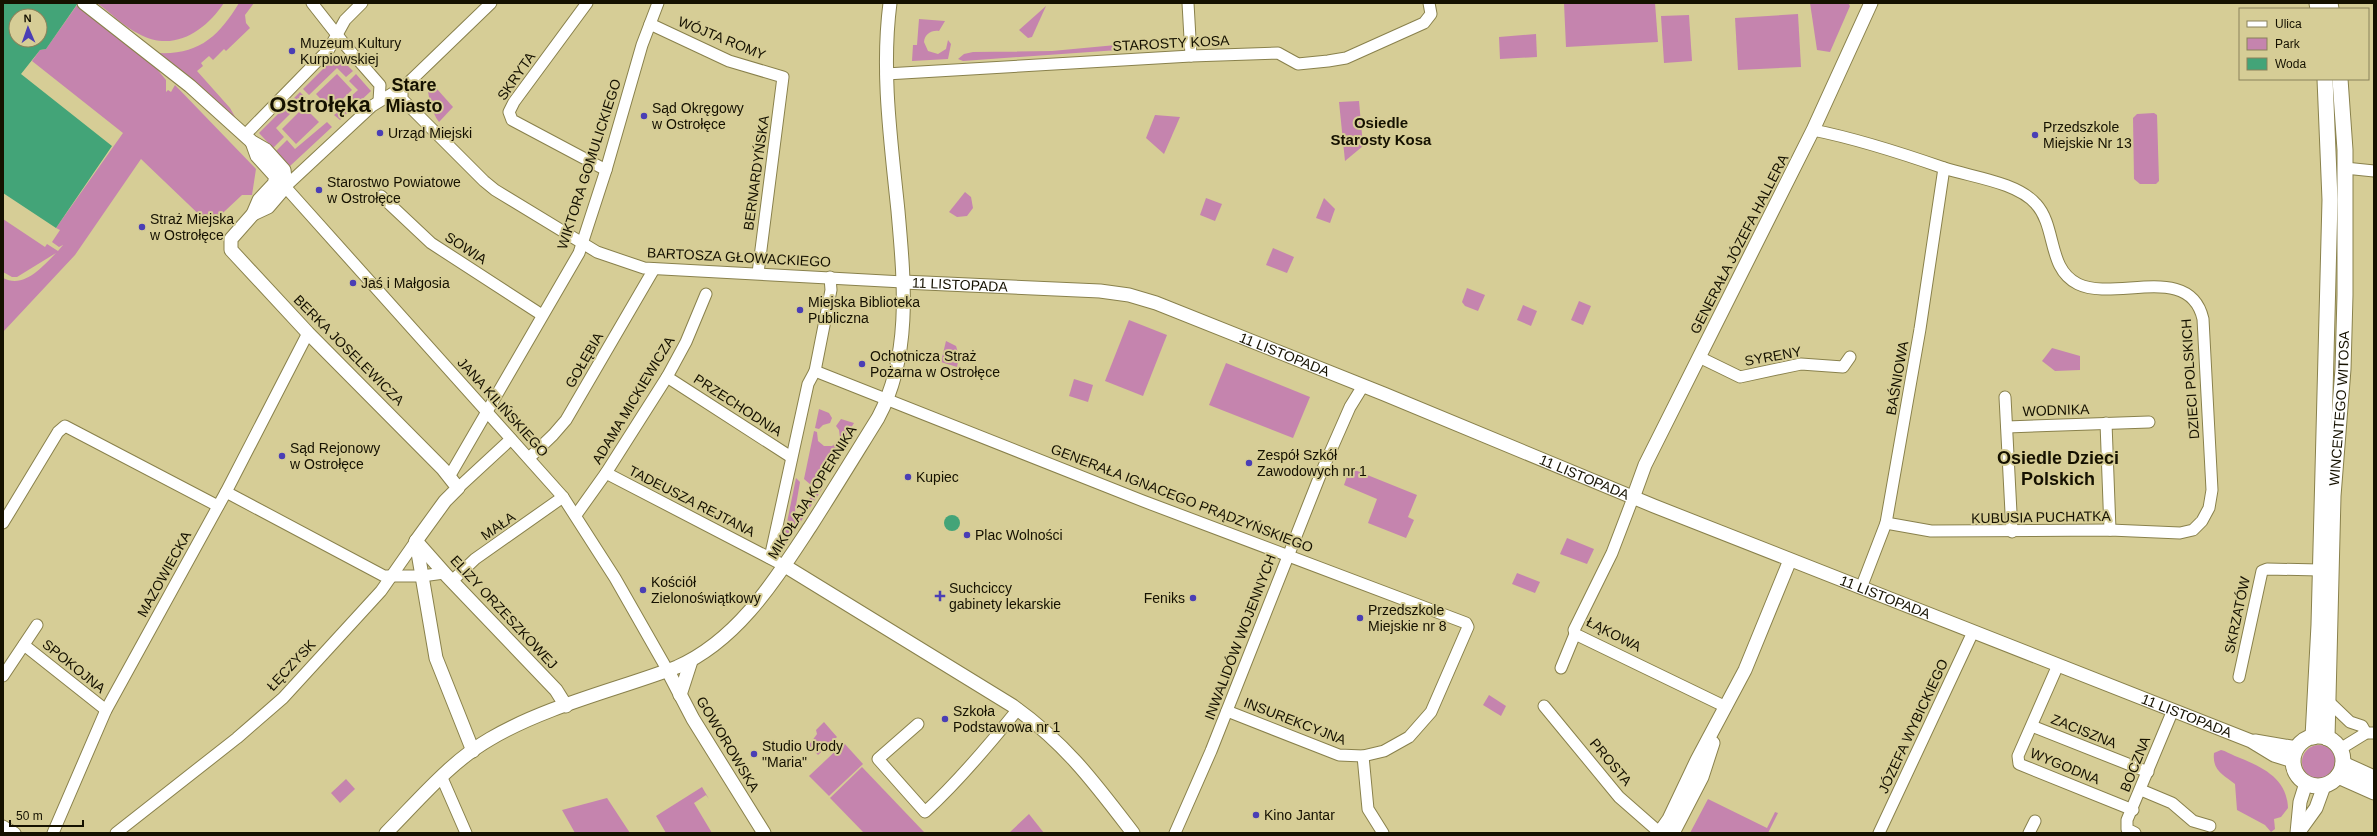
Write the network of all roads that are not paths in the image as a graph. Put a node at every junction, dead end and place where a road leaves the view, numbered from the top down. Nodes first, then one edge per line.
1 (84, 3) edge
2 (312, 3) edge
3 (362, 3) edge
4 (491, 3) edge
5 (587, 3) edge
6 (658, 3) edge
7 (890, 3) edge
8 (1188, 3) edge
9 (1429, 3) edge
10 (1871, 3) edge
11 (650, 24) junction
12 (337, 33) junction
13 (1191, 56) junction
14 (886, 74) junction
15 (783, 77) joint
16 (2325, 80) edge
17 (2340, 80) edge
18 (402, 88) junction
19 (379, 102) junction
20 (1813, 130) junction
21 (248, 138) junction
22 (1944, 168) junction
23 (2345, 168) junction
24 (606, 170) junction
25 (2374, 171) edge
26 (281, 181) junction
27 (381, 196) dead end
28 (582, 243) junction
29 (654, 269) junction
30 (758, 273) junction
31 (830, 277) junction
32 (903, 282) junction
33 (706, 294) dead end
34 (542, 315) junction
35 (308, 333) junction
36 (1850, 357) dead end
37 (1699, 358) junction
38 (815, 371) junction
39 (667, 377) junction
40 (1363, 386) junction
41 (2005, 397) dead end
42 (887, 400) junction
43 (487, 411) junction
44 (2149, 422) dead end
45 (2106, 423) junction
46 (2007, 428) junction
47 (511, 439) junction
48 (792, 457) junction
49 (529, 458) junction
50 (606, 473) junction
51 (449, 477) junction
52 (458, 488) junction
53 (226, 492) junction
54 (563, 497) junction
55 (1633, 498) junction
56 (218, 506) junction
57 (576, 515) junction
58 (3, 523) edge
59 (1886, 523) junction
60 (2196, 527) joint
61 (2110, 530) junction
62 (2012, 532) junction
63 (416, 541) junction
64 (1288, 555) junction
65 (770, 558) junction
66 (1790, 560) junction
67 (784, 566) junction
68 (2320, 570) junction
69 (422, 576) junction
70 (392, 577) junction
71 (448, 577) junction
72 (1861, 588) junction
73 (1466, 623) joint
74 (38, 625) dead end
75 (1973, 632) junction
76 (1575, 634) junction
77 (24, 645) junction
78 (691, 661) junction
79 (2058, 665) junction
80 (1561, 668) dead end
81 (668, 671) junction
82 (3, 676) edge
83 (2239, 677) dead end
84 (680, 695) junction
85 (2328, 701) junction
86 (566, 706) junction
87 (1544, 706) dead end
88 (1726, 707) junction
89 (106, 710) junction
90 (1018, 710) junction
91 (2173, 710) junction
92 (1227, 711) junction
93 (918, 724) dead end
94 (1717, 724) junction
95 (2032, 726) junction
96 (2370, 733) edge
97 (2320, 737) junction
98 (2340, 749) junction
99 (472, 751) junction
100 (2295, 754) junction
101 (1363, 756) junction
102 (2341, 770) junction
103 (2148, 772) junction
104 (442, 778) junction
105 (2374, 778) edge
106 (2306, 783) junction
107 (2324, 786) junction
108 (2140, 790) junction
109 (2374, 792) edge
110 (2132, 810) junction
111 (2035, 821) dead end
112 (3, 826) edge
113 (2210, 826) dead end
114 (2131, 831) edge
115 (15, 833) edge
116 (53, 833) edge
117 (116, 833) edge
118 (386, 833) edge
119 (466, 833) edge
120 (764, 833) edge
121 (1133, 833) edge
122 (1175, 833) edge
123 (1383, 833) edge
124 (1660, 833) edge
125 (1673, 833) edge
126 (1880, 833) edge
127 (2029, 833) edge
128 (2297, 833) edge

1 - 21 street
2 - 12 street
3 - 12 street
4 - 18 street
5 - 24 street, SKRYTA
6 - 11 street, WIKTORA GOMULICKIEGO
7 - 14 street, MIKOŁAJA KOPERNIKA
8 - 13 street
9 - 13 street, STAROSTY KOSA
10 - 20 street, GENERAŁA JÓZEFA HALLERA
11 - 15 street, WÓJTA ROMY
11 - 24 street, WIKTORA GOMULICKIEGO
12 - 19 street
12 - 21 street
13 - 14 street, STAROSTY KOSA
14 - 32 street, MIKOŁAJA KOPERNIKA
15 - 30 street, BERNARDYŃSKA
16 - 68 main road, WINCENTEGO WITOSA
17 - 23 main road, WINCENTEGO WITOSA
18 - 19 street
18 - 28 street, BARTOSZA GŁOWACKIEGO
19 - 26 street
20 - 22 street, DZIECI POLSKICH
20 - 37 street, GENERAŁA JÓZEFA HALLERA
21 - 26 street
22 - 59 street, BAŚNIOWA
22 - 60 street, DZIECI POLSKICH
23 - 25 street
23 - 85 main road, WINCENTEGO WITOSA
24 - 28 street, WIKTORA GOMULICKIEGO
26 - 35 street, BERKA JOSELEWICZA
26 - 43 street, JANA KILIŃSKIEGO
27 - 34 street, SOWIA
28 - 29 street, BARTOSZA GŁOWACKIEGO
28 - 34 street, WIKTORA GOMULICKIEGO
29 - 30 street, BARTOSZA GŁOWACKIEGO
29 - 49 street, GOŁĘBIA
30 - 31 street, BARTOSZA GŁOWACKIEGO
31 - 32 street, BARTOSZA GŁOWACKIEGO
31 - 38 street, MIKOŁAJA KOPERNIKA
32 - 40 street, 11 LISTOPADA
32 - 42 street, MIKOŁAJA KOPERNIKA
33 - 39 street, ADAMA MICKIEWICZA
34 - 43 street, WIKTORA GOMULICKIEGO
35 - 51 street, BERKA JOSELEWICZA
35 - 53 street, MAZOWIECKA
36 - 37 street, SYRENY
37 - 55 street, GENERAŁA JÓZEFA HALLERA
38 - 42 street
38 - 48 street, MIKOŁAJA KOPERNIKA
39 - 48 street, PRZECHODNIA
39 - 50 street, ADAMA MICKIEWICZA
40 - 55 street, 11 LISTOPADA
40 - 64 street, INWALIDÓW WOJENNYCH
41 - 46 street
42 - 64 street, GENERAŁA IGNACEGO PRĄDZYŃSKIEGO
42 - 67 street, MIKOŁAJA KOPERNIKA
43 - 47 street, JANA KILIŃSKIEGO
43 - 51 street, WIKTORA GOMULICKIEGO
44 - 45 street, WODNIKA
45 - 46 street, WODNIKA
45 - 61 street, WODNIKA
46 - 62 street
47 - 49 street, JANA KILIŃSKIEGO
47 - 52 street
48 - 65 street, MIKOŁAJA KOPERNIKA
49 - 54 street, JANA KILIŃSKIEGO
50 - 57 street, ADAMA MICKIEWICZA
50 - 65 street, TADEUSZA REJTANA
51 - 52 street, BERKA JOSELEWICZA
52 - 63 street, ŁĘCZYSK
53 - 56 street, MAZOWIECKA
53 - 70 street
54 - 57 street, JANA KILIŃSKIEGO
54 - 71 street, MAŁA
55 - 66 street, 11 LISTOPADA
55 - 76 street, ŁĄKOWA
56 - 58 street
56 - 89 street, MAZOWIECKA
57 - 81 street, JANA KILIŃSKIEGO
59 - 62 street, KUBUSIA PUCHATKA
59 - 72 street, BAŚNIOWA
60 - 61 street, KUBUSIA PUCHATKA
61 - 62 street, KUBUSIA PUCHATKA
63 - 69 street
63 - 70 street, ŁĘCZYSK
63 - 71 street, ELIZY ORZESZKOWEJ
64 - 73 street, GENERAŁA IGNACEGO PRĄDZYŃSKIEGO
64 - 92 street, INWALIDÓW WOJENNYCH
65 - 67 street, TADEUSZA REJTANA
66 - 72 street, 11 LISTOPADA
66 - 88 street
67 - 78 street, MIKOŁAJA KOPERNIKA
67 - 90 street
68 - 83 street, SKRZATÓW
68 - 97 main road, WINCENTEGO WITOSA
69 - 70 street
69 - 71 street
69 - 99 street
70 - 117 street, ŁĘCZYSK
71 - 86 street, ELIZY ORZESZKOWEJ
72 - 75 street, 11 LISTOPADA
73 - 101 street, INSUREKCYJNA
74 - 77 street, SPOKOJNA
75 - 79 street, 11 LISTOPADA
75 - 126 street, JÓZEFA WYBICKIEGO
76 - 80 street
76 - 88 street, ŁĄKOWA
77 - 82 street, SPOKOJNA
77 - 89 street, SPOKOJNA
78 - 81 street, MIKOŁAJA KOPERNIKA
78 - 84 street
79 - 91 street, 11 LISTOPADA
79 - 95 street, WYGODNA
81 - 84 street, GOWOROWSKA
81 - 86 street, MIKOŁAJA KOPERNIKA
84 - 120 street, GOWOROWSKA
85 - 96 street
85 - 97 main road, WINCENTEGO WITOSA
86 - 99 street, MIKOŁAJA KOPERNIKA
87 - 124 street, PROSTA
88 - 94 street
89 - 116 street, MAZOWIECKA
90 - 93 street
90 - 121 street
91 - 100 street, 11 LISTOPADA
91 - 103 street, BOCZNA
92 - 101 street, INSUREKCYJNA
92 - 122 street, INWALIDÓW WOJENNYCH
94 - 124 street
94 - 125 street
95 - 103 street, ZACISZNA
95 - 110 street, WYGODNA
96 - 98 street
97 - 98 main road
97 - 100 main road
98 - 102 main road
99 - 104 street, MIKOŁAJA KOPERNIKA
100 - 106 main road
101 - 123 street
102 - 105 main road
102 - 107 main road
102 - 109 main road
103 - 108 street, BOCZNA
104 - 118 street, MIKOŁAJA KOPERNIKA
104 - 119 street
106 - 107 main road
106 - 128 street
107 - 128 street
108 - 110 street, BOCZNA
108 - 113 street
110 - 114 street, BOCZNA
111 - 127 street
112 - 115 street

